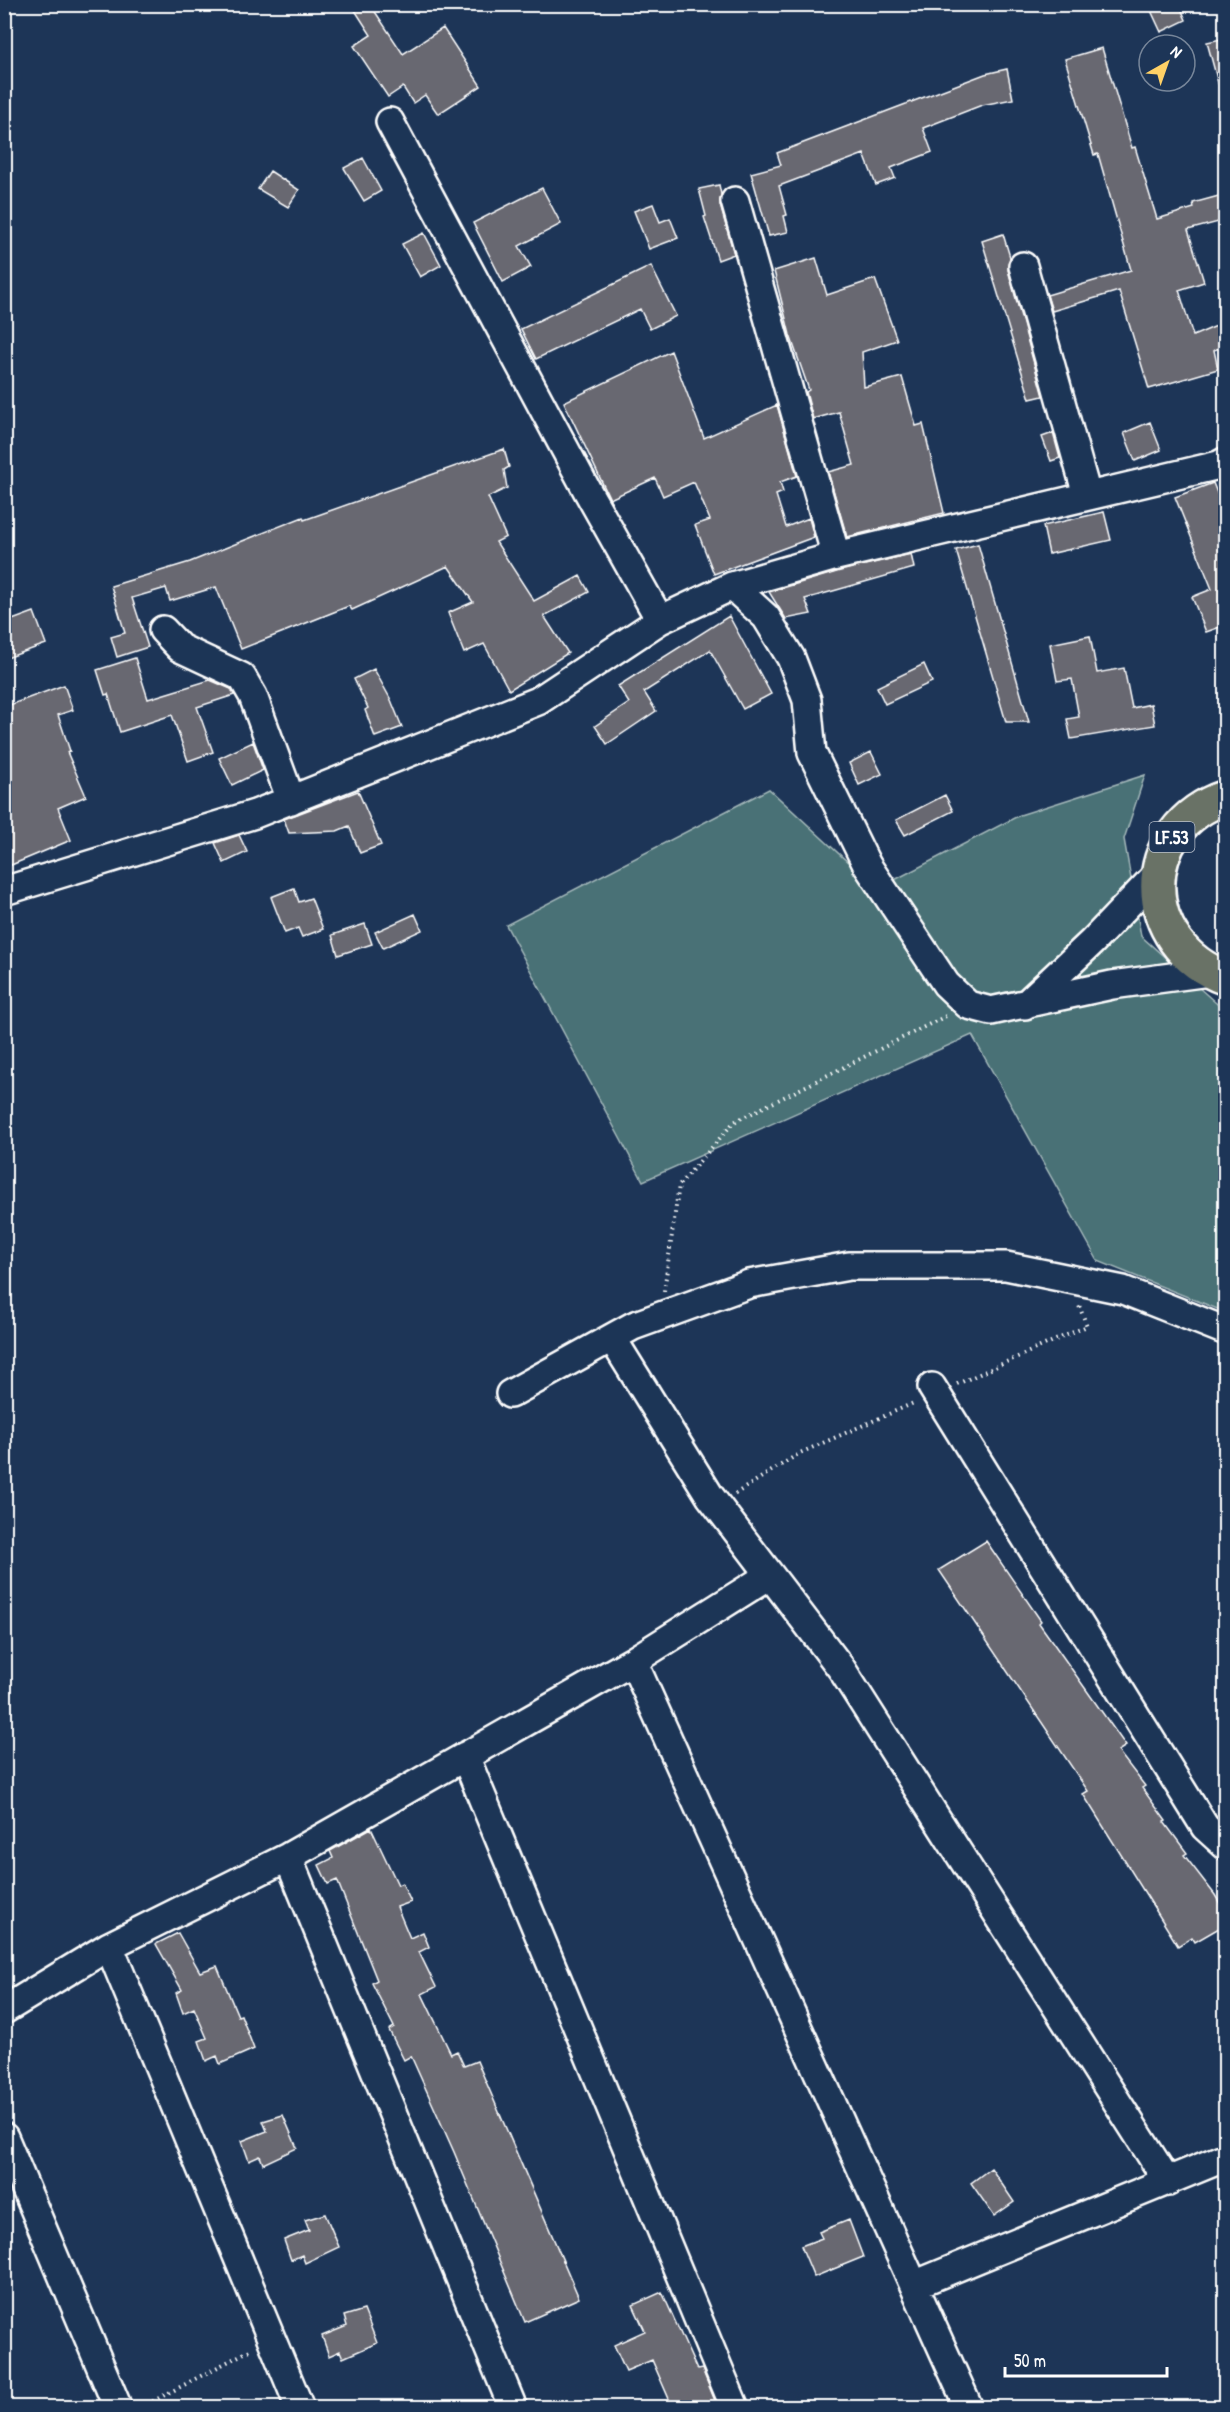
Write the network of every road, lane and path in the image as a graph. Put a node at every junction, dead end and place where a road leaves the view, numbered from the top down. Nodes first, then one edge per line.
1 (596, 4) edge
2 (694, 4) edge
3 (390, 122) dead end
4 (735, 201) dead end
5 (1023, 266) dead end
6 (1226, 461) edge
7 (1087, 495) junction
8 (836, 556) junction
9 (732, 586) junction
10 (660, 620) junction
11 (163, 630) dead end
12 (1226, 797) edge
13 (291, 800) junction
14 (1158, 873) junction
15 (4, 891) edge
16 (1217, 975) edge
17 (968, 1005) junction
18 (1024, 1005) junction
19 (1076, 1294) dead end
20 (661, 1316) junction
21 (1226, 1331) edge
22 (612, 1338) junction
23 (935, 1392) junction
24 (510, 1394) dead end
25 (717, 1506) junction
26 (770, 1575) junction
27 (633, 1661) junction
28 (465, 1756) junction
29 (1226, 1846) edge
30 (288, 1857) junction
31 (109, 1946) junction
32 (4, 2010) edge
33 (4, 2137) edge
34 (1226, 2157) edge
35 (1168, 2182) junction
36 (914, 2285) junction
37 (271, 2340) junction
38 (118, 2408) edge
39 (141, 2408) edge
40 (300, 2408) edge
41 (513, 2408) edge
42 (735, 2408) edge
43 (969, 2408) edge

1 - 2 path
3 - 10 street
4 - 8 street
5 - 7 street
6 - 7 street
7 - 8 street
8 - 9 street
9 - 10 street
9 - 17 street
10 - 13 street
11 - 13 street
12 - 14 highway, LF.53
13 - 15 street
14 - 16 highway, LF.53
14 - 18 street
16 - 18 street
17 - 18 street
17 - 20 path
19 - 23 path
20 - 21 street
20 - 22 street
22 - 24 street
22 - 25 street
23 - 25 path
23 - 29 street
25 - 26 street
26 - 27 street
26 - 35 street
27 - 28 street
27 - 36 street
28 - 30 street
28 - 42 street
30 - 31 street
30 - 41 street
31 - 32 street
31 - 37 street
33 - 38 street
34 - 35 street
35 - 36 street
36 - 43 street
37 - 39 path
37 - 40 street

